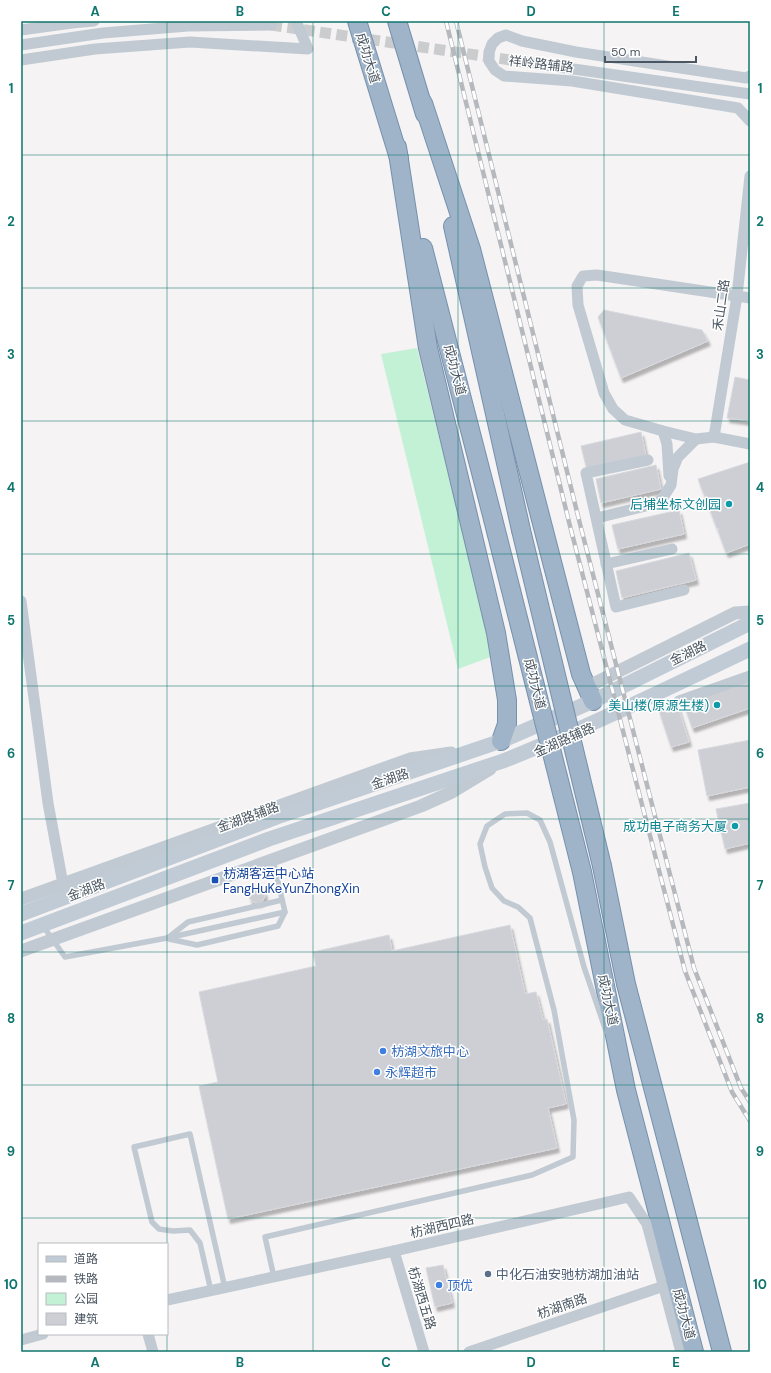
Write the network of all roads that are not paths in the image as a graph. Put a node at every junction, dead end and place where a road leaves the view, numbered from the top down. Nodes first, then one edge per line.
1 (94, 21) edge
2 (296, 21) edge
3 (357, 21) edge
4 (397, 21) edge
5 (403, 21) edge
6 (271, 25) dead end
7 (21, 30) edge
8 (21, 45) edge
9 (406, 47) junction
10 (21, 60) edge
11 (524, 62) tunnel mouth
12 (750, 76) edge
13 (750, 94) edge
14 (422, 103) junction
15 (750, 121) edge
16 (396, 147) junction
17 (750, 176) edge
18 (737, 296) junction
19 (750, 298) edge
20 (663, 431) junction
21 (714, 437) junction
22 (696, 439) junction
23 (750, 444) edge
24 (648, 460) dead end
25 (670, 484) junction
26 (597, 518) junction
27 (672, 549) dead end
28 (606, 564) junction
29 (684, 590) dead end
30 (21, 601) edge
31 (750, 612) edge
32 (750, 623) edge
33 (750, 649) edge
34 (750, 676) edge
35 (590, 694) junction
36 (679, 701) dead end
37 (501, 741) junction
38 (478, 749) junction
39 (503, 761) junction
40 (269, 839) junction
41 (273, 859) junction
42 (63, 884) junction
43 (21, 899) edge
44 (282, 900) junction
45 (285, 912) junction
46 (21, 914) edge
47 (42, 925) junction
48 (21, 933) edge
49 (167, 938) junction
50 (53, 939) junction
51 (21, 950) edge
52 (626, 1090) junction
53 (394, 1251) junction
54 (274, 1277) junction
55 (664, 1286) junction
56 (225, 1288) junction
57 (211, 1291) junction
58 (168, 1300) edge
59 (39, 1335) edge
60 (148, 1335) edge
61 (21, 1340) edge
62 (153, 1352) edge
63 (424, 1352) edge
64 (469, 1352) edge
65 (681, 1352) edge
66 (694, 1352) edge
67 (722, 1352) edge

1 - 7 street
2 - 10 street
3 - 16 highway, 成功大道
4 - 9 highway, 成功大道
5 - 9 highway
6 - 8 street
9 - 14 highway, 成功大道
11 - 13 street
12 - 15 street, 祥岭路辅路
14 - 35 highway
14 - 67 highway, 成功大道, bridge
16 - 37 highway
16 - 52 highway, 成功大道, bridge
17 - 18 street, 禾山二路
18 - 19 street
18 - 20 street
18 - 21 street, 禾山二路
20 - 22 street
20 - 25 street
21 - 22 street
21 - 23 street
22 - 25 street
24 - 26 street
25 - 26 street
26 - 28 street
27 - 28 street
28 - 29 street
30 - 42 street
31 - 35 street
32 - 35 main road, 金湖路
33 - 39 main road, 金湖路
34 - 36 street
35 - 37 main road, 金湖路
37 - 38 main road, 金湖路
38 - 42 street, 金湖路辅路
38 - 46 main road, 金湖路
39 - 40 main road, 金湖路
39 - 41 street
40 - 41 street
40 - 47 main road, 金湖路
41 - 44 lane
41 - 50 street
42 - 43 street, 金湖路辅路
44 - 45 lane
44 - 49 lane
45 - 49 lane
45 - 49 lane
47 - 48 main road, 金湖路
47 - 50 lane
49 - 50 lane
50 - 51 street
52 - 54 lane
52 - 66 highway, 成功大道
53 - 54 street, 枋湖西四路
53 - 55 street, 枋湖西四路
53 - 63 street, 枋湖西五路
54 - 56 street, 枋湖西四路
55 - 64 street, 枋湖南路
55 - 65 street
56 - 57 street, 枋湖西四路
56 - 57 lane
57 - 58 street, 枋湖西四路
59 - 61 street
60 - 62 street

